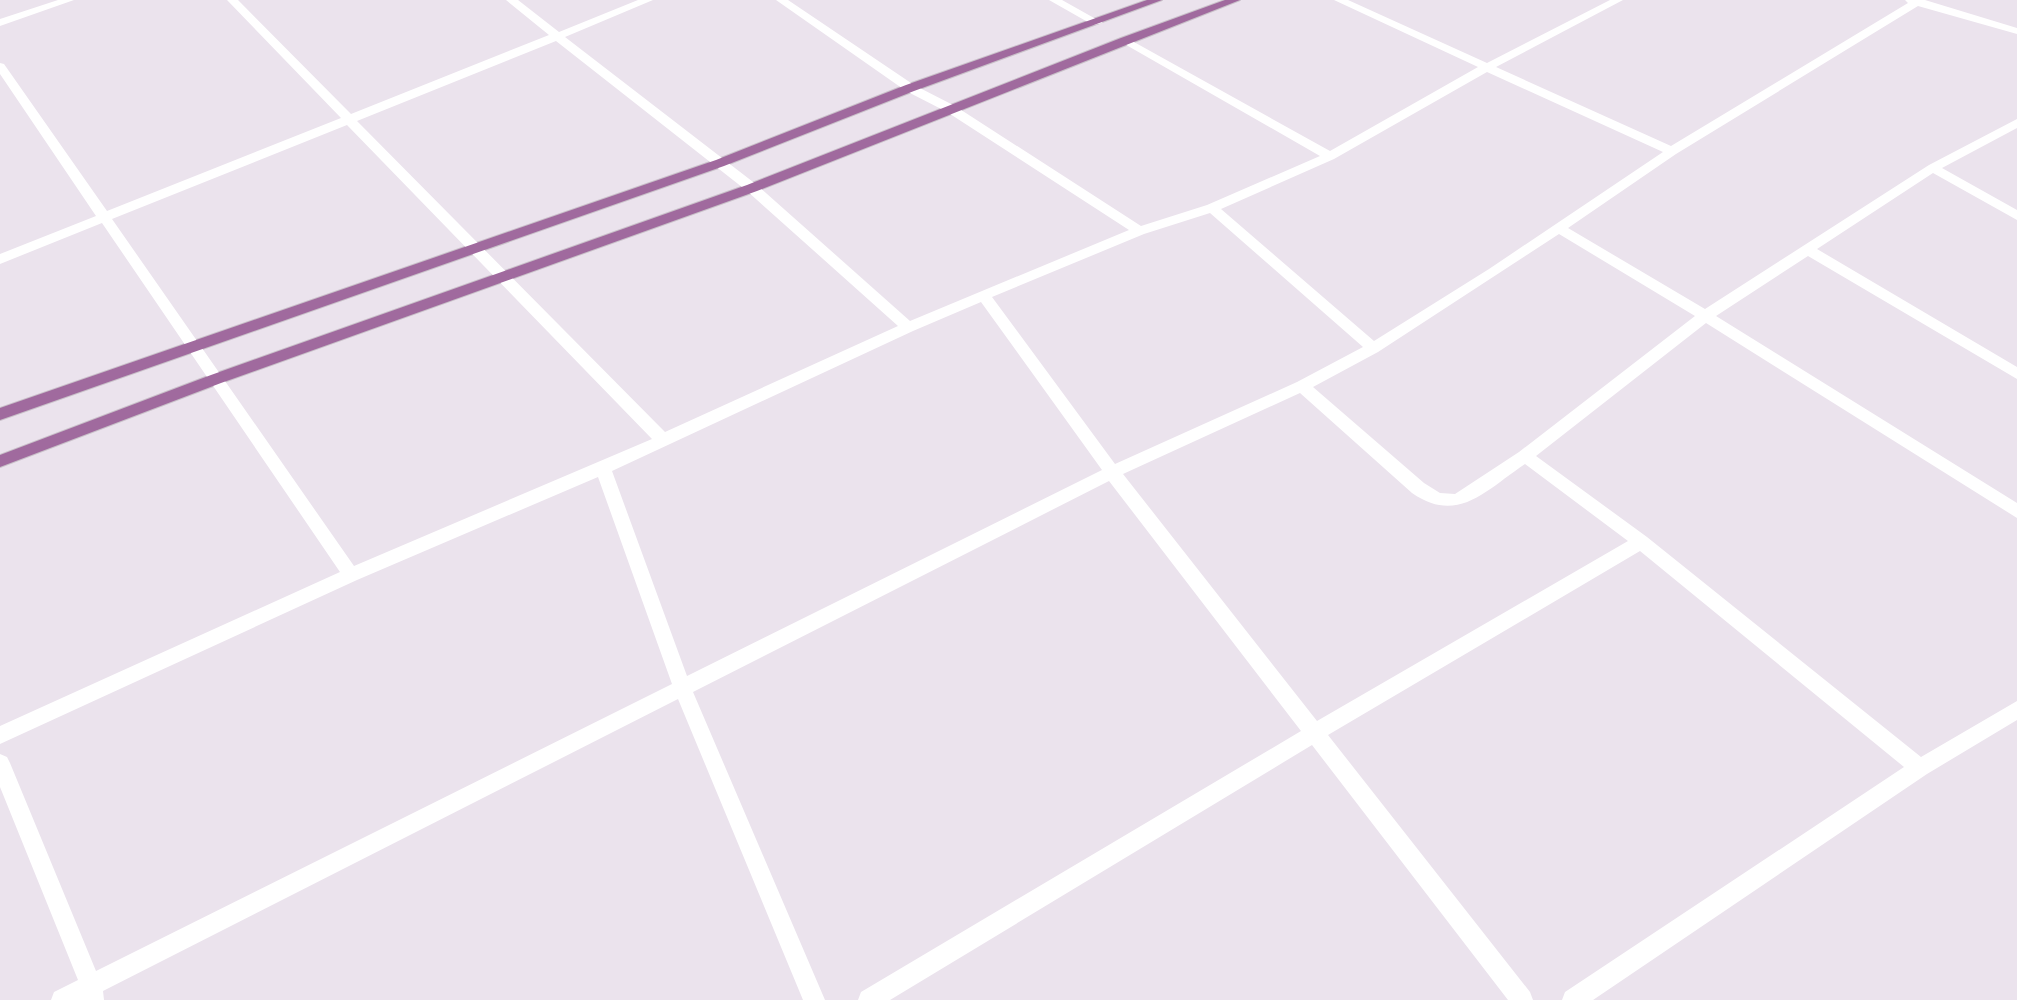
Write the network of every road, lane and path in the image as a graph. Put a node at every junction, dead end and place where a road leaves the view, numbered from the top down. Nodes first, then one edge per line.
1 (69, 0) edge
2 (232, 0) edge
3 (511, 0) edge
4 (648, 0) edge
5 (781, 0) edge
6 (1054, 0) edge
7 (1157, 0) edge
8 (1235, 0) edge
9 (1339, 0) edge
10 (1618, 0) edge
11 (1916, 1) edge
12 (0, 23) edge
13 (1097, 23) junction
14 (2017, 31) edge
15 (560, 35) junction
16 (1125, 39) junction
17 (0, 66) edge
18 (1489, 66) junction
19 (910, 88) junction
20 (951, 109) junction
21 (349, 120) junction
22 (2017, 123) edge
23 (1672, 151) junction
24 (1330, 156) junction
25 (720, 163) junction
26 (1934, 168) junction
27 (752, 188) junction
28 (1212, 208) junction
29 (2017, 216) edge
30 (104, 218) junction
31 (1558, 228) junction
32 (1139, 231) junction
33 (476, 249) junction
34 (1808, 250) junction
35 (0, 259) edge
36 (502, 276) junction
37 (983, 295) junction
38 (1705, 316) junction
39 (908, 327) junction
40 (192, 345) junction
41 (1372, 348) junction
42 (2017, 374) edge
43 (216, 379) junction
44 (1302, 386) junction
45 (0, 414) edge
46 (663, 440) junction
47 (1525, 456) junction
48 (0, 461) edge
49 (603, 468) junction
50 (1112, 472) junction
51 (2017, 512) edge
52 (1641, 542) junction
53 (351, 575) junction
54 (682, 687) junction
55 (2017, 710) edge
56 (1313, 734) junction
57 (0, 735) edge
58 (0, 763) edge
59 (1920, 768) junction
60 (92, 992) edge
61 (62, 1000) edge
62 (814, 1000) edge
63 (869, 1000) edge
64 (1522, 1000) edge
65 (1573, 1000) edge

1 - 12 street
2 - 21 street
3 - 15 street
4 - 15 street
5 - 19 street
6 - 13 street
7 - 13 main road
8 - 16 main road
9 - 18 street
10 - 18 street
11 - 14 street
11 - 23 street
13 - 19 main road
15 - 21 street
15 - 25 street
16 - 20 main road
16 - 24 street
17 - 30 street
18 - 23 street
18 - 24 street
19 - 20 street
19 - 25 main road
20 - 27 main road
20 - 32 street
21 - 30 street
21 - 33 street
22 - 26 street
23 - 31 street
24 - 28 street
25 - 27 street
25 - 33 main road
26 - 29 street
26 - 34 street
27 - 36 main road
27 - 39 street
28 - 32 street
28 - 41 street
30 - 35 street
30 - 40 street
31 - 38 street
31 - 41 street
32 - 37 street
33 - 36 street
33 - 40 main road
34 - 38 street
34 - 42 street
36 - 43 main road
36 - 46 street
37 - 39 street
37 - 50 street
38 - 47 street
38 - 51 street
39 - 46 street
40 - 43 street
40 - 45 main road
41 - 44 street
43 - 48 main road
43 - 53 street
44 - 47 street
44 - 50 street
46 - 49 street
47 - 52 street
49 - 53 street
49 - 54 street
50 - 54 street
50 - 56 street
52 - 56 street
52 - 59 street
53 - 57 street
54 - 60 street
54 - 62 street
55 - 59 street
56 - 63 street
56 - 64 street
58 - 60 street
59 - 65 street
60 - 61 street

